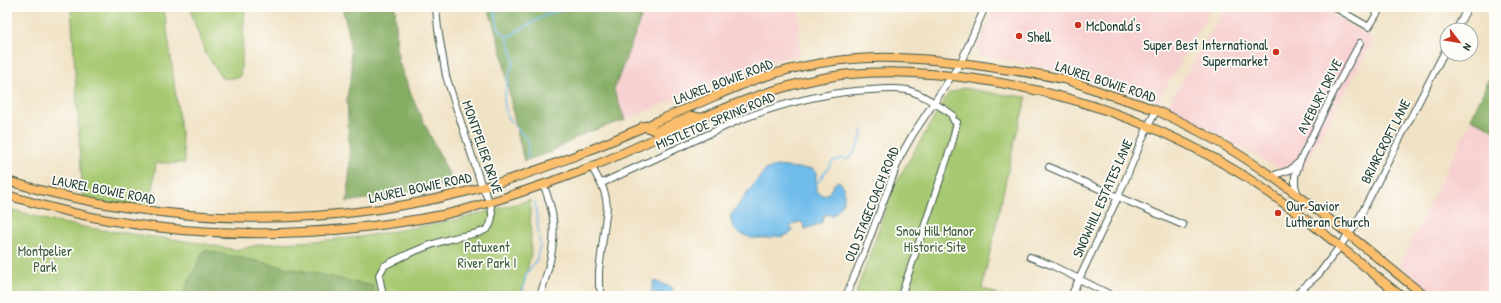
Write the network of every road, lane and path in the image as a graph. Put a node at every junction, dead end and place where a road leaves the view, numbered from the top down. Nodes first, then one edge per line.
1 (436, 7) edge
2 (985, 7) edge
3 (1334, 7) edge
4 (1381, 7) edge
5 (1468, 7) edge
6 (1460, 22) edge
7 (1360, 43) dead end
8 (961, 62) junction
9 (1439, 62) edge
10 (953, 76) junction
11 (935, 103) junction
12 (1156, 111) junction
13 (702, 118) junction
14 (643, 126) junction
15 (1148, 126) junction
16 (1300, 161) junction
17 (592, 167) junction
18 (1049, 167) dead end
19 (1271, 176) junction
20 (7, 181) edge
21 (602, 183) junction
22 (544, 185) junction
23 (482, 187) junction
24 (7, 196) edge
25 (1298, 196) junction
26 (1118, 197) junction
27 (490, 202) junction
28 (1184, 225) dead end
29 (1349, 236) junction
30 (1340, 248) junction
31 (1030, 257) dead end
32 (1079, 280) junction
33 (383, 296) edge
34 (540, 296) edge
35 (603, 296) edge
36 (846, 296) edge
37 (902, 296) edge
38 (1071, 296) edge
39 (1112, 296) edge
40 (1294, 296) edge
41 (1401, 296) edge
42 (1426, 296) edge

1 - 23 street, MONTPELIER DRIVE
2 - 8 street, OLD STAGECOACH ROAD
3 - 4 street
5 - 6 street
7 - 16 street, AVEBURY DRIVE
8 - 10 street, OLD STAGECOACH ROAD
8 - 12 main road, LAUREL BOWIE ROAD
8 - 14 main road, LAUREL BOWIE ROAD
9 - 29 street, BRIARCROFT LANE
10 - 11 street, OLD STAGECOACH ROAD
10 - 13 main road, LAUREL BOWIE ROAD
10 - 15 main road, LAUREL BOWIE ROAD
11 - 21 street, MISTLETOE SPRING ROAD
11 - 36 street, OLD STAGECOACH ROAD
11 - 37 street, MISTLETOE SPRING ROAD
12 - 15 street, SNOWHILL ESTATES LANE
12 - 19 main road, LAUREL BOWIE ROAD
13 - 14 main road
13 - 17 main road, LAUREL BOWIE ROAD
14 - 23 main road, LAUREL BOWIE ROAD
15 - 26 street, SNOWHILL ESTATES LANE
15 - 30 main road, LAUREL BOWIE ROAD
16 - 19 street
16 - 25 street, AVEBURY DRIVE
17 - 21 street
17 - 22 main road, LAUREL BOWIE ROAD
18 - 26 street
19 - 25 main road, LAUREL BOWIE ROAD
20 - 23 main road, LAUREL BOWIE ROAD
21 - 35 street
22 - 27 main road, LAUREL BOWIE ROAD
22 - 34 street
23 - 27 street, MONTPELIER DRIVE
24 - 27 main road, LAUREL BOWIE ROAD
25 - 29 main road, LAUREL BOWIE ROAD
26 - 28 street
26 - 32 street, SNOWHILL ESTATES LANE
27 - 33 street, MONTPELIER DRIVE
29 - 30 street, BRIARCROFT LANE
29 - 42 main road, LAUREL BOWIE ROAD
30 - 40 street, BRIARCROFT LANE
30 - 41 main road, LAUREL BOWIE ROAD
31 - 32 street
32 - 38 street, SNOWHILL ESTATES LANE
32 - 39 street

